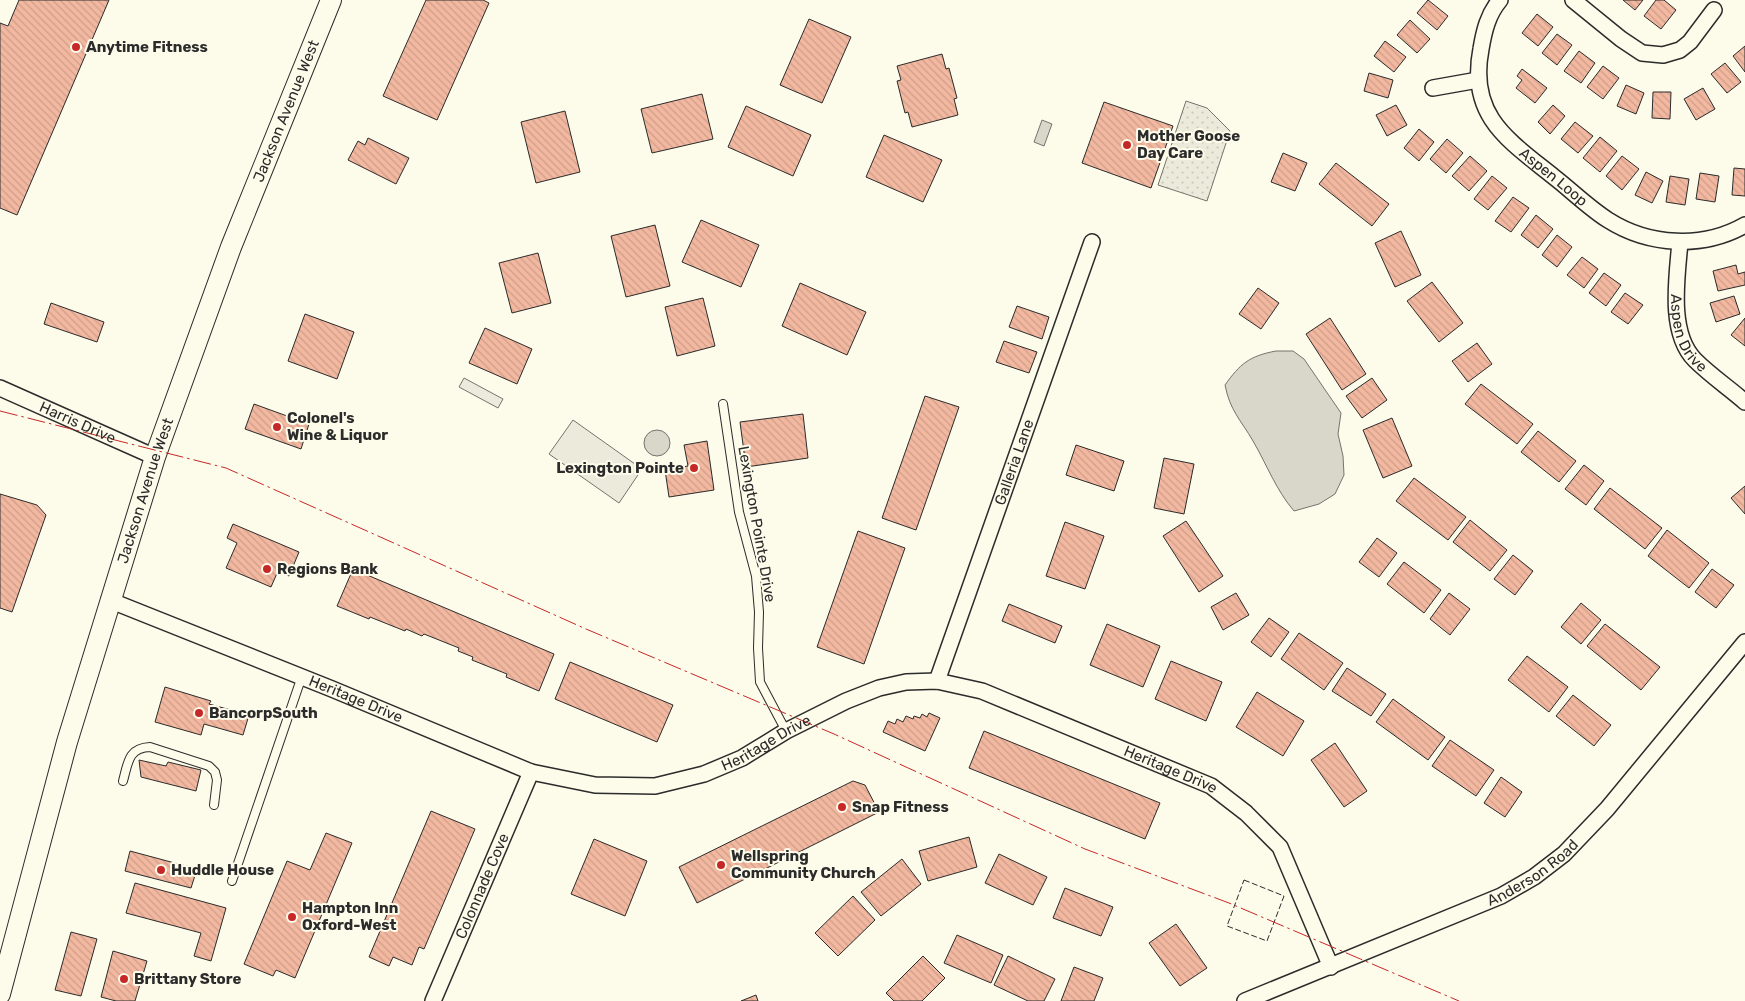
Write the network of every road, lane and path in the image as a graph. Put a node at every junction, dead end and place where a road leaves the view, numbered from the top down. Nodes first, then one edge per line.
1 (332, 0) edge
2 (1500, 0) edge
3 (1573, 0) edge
4 (1714, 10) dead end
5 (1478, 80) junction
6 (1434, 88) dead end
7 (1745, 225) edge
8 (1092, 242) dead end
9 (1680, 242) junction
10 (0, 388) edge
11 (1745, 402) edge
12 (723, 404) dead end
13 (155, 456) junction
14 (110, 600) junction
15 (1745, 642) edge
16 (302, 676) junction
17 (937, 681) junction
18 (786, 731) junction
19 (531, 772) junction
20 (124, 781) dead end
21 (214, 805) dead end
22 (232, 881) dead end
23 (1330, 967) junction
24 (0, 994) edge
25 (433, 1001) edge
26 (1245, 1001) edge

1 - 13 main road, Jackson Avenue West
2 - 5 street, Aspen Loop
3 - 4 street
5 - 6 street
5 - 9 street, Aspen Loop
7 - 9 street, Aspen Loop
8 - 17 street, Galleria Lane
9 - 11 street, Aspen Drive
10 - 13 street, Harris Drive
12 - 18 lane, Lexington Pointe Drive
13 - 14 main road, Jackson Avenue West
14 - 16 street, Heritage Drive
14 - 24 main road, Jackson Avenue West
15 - 23 street, Anderson Road
16 - 19 street, Heritage Drive
16 - 22 lane
17 - 18 street, Heritage Drive
17 - 23 street, Heritage Drive
18 - 19 street, Heritage Drive
19 - 25 street, Colonnade Cove
20 - 21 lane
23 - 26 street, Anderson Road

